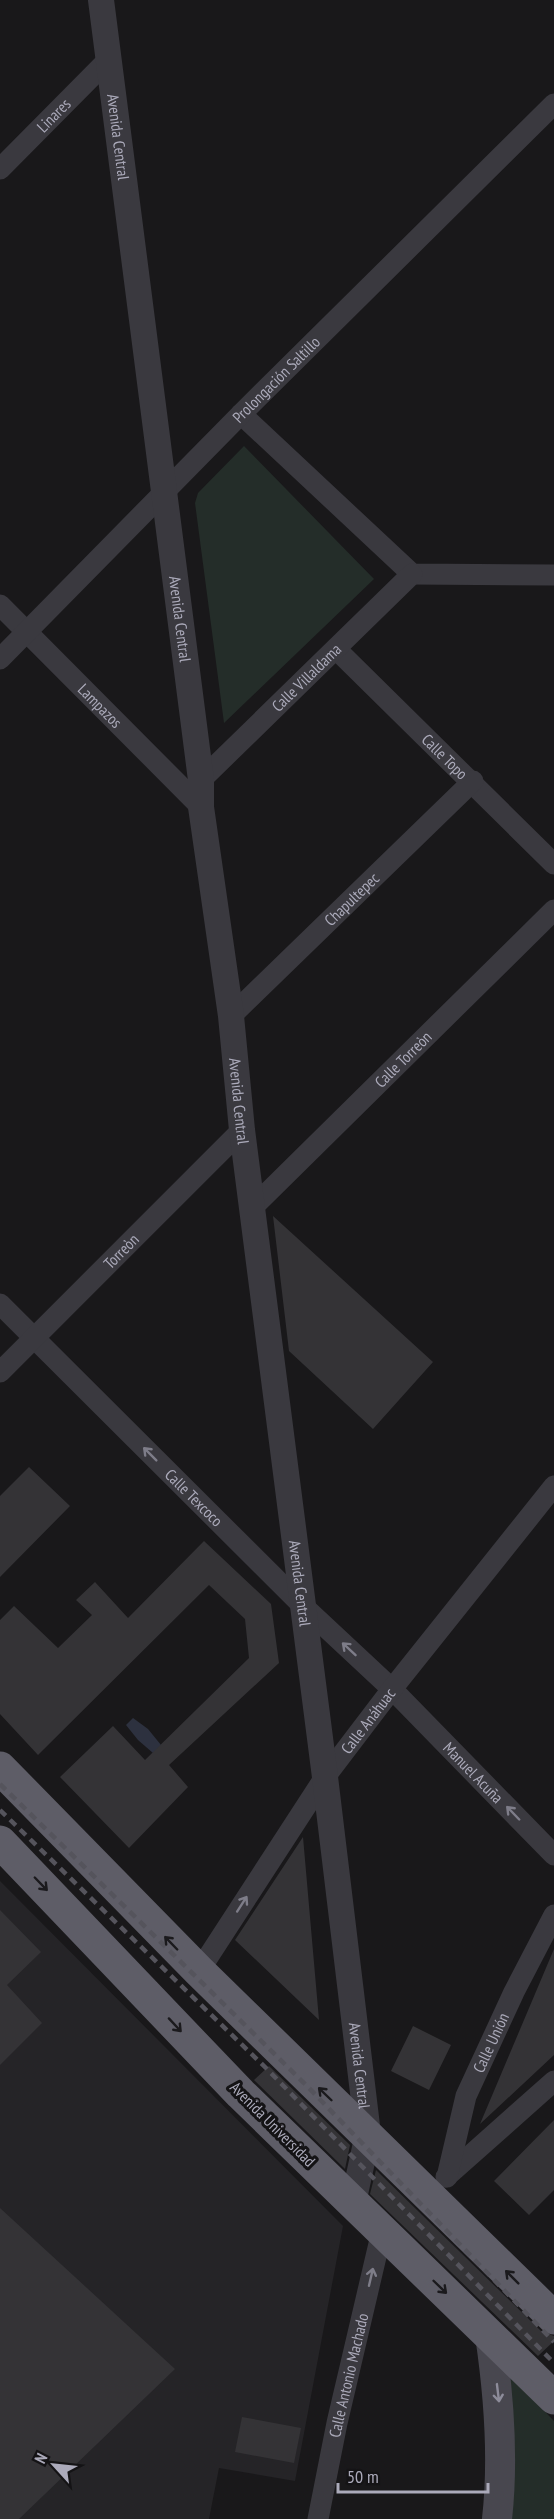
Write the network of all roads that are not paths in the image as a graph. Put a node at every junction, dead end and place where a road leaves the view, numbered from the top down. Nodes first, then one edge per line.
1 (101, 0) edge
2 (108, 60) junction
3 (554, 104) edge
4 (0, 169) edge
5 (241, 414) junction
6 (163, 493) junction
7 (412, 574) junction
8 (554, 575) edge
9 (0, 605) edge
10 (27, 632) junction
11 (336, 649) junction
12 (0, 658) edge
13 (201, 780) junction
14 (473, 781) junction
15 (201, 807) junction
16 (554, 864) edge
17 (554, 910) edge
18 (231, 1016) junction
19 (242, 1130) junction
20 (252, 1208) junction
21 (0, 1304) edge
22 (34, 1338) junction
23 (0, 1372) edge
24 (554, 1486) edge
25 (302, 1605) junction
26 (392, 1689) junction
27 (0, 1768) edge
28 (325, 1777) junction
29 (0, 1842) edge
30 (554, 1855) edge
31 (554, 1915) edge
32 (199, 1971) junction
33 (554, 2081) edge
34 (368, 2134) junction
35 (438, 2186) junction
36 (353, 2203) junction
37 (382, 2231) junction
38 (554, 2318) edge
39 (490, 2335) junction
40 (554, 2398) edge
41 (318, 2519) edge
42 (497, 2519) edge

1 - 2 street, Avenida Central
2 - 4 street, Linares
2 - 6 street, Avenida Central
3 - 5 street, Prolongación Saltillo
5 - 6 street, Prolongación Saltillo
5 - 7 street
6 - 10 street, Prolongación Saltillo
6 - 13 street, Avenida Central
7 - 8 street
7 - 11 street, Calle Villaldama
9 - 10 street, Lampazos
10 - 12 street, Prolongación Saltillo
10 - 15 street, Lampazos
11 - 13 street, Calle Villaldama
11 - 14 street, Calle Topo
13 - 15 street, Avenida Central
14 - 16 street, Calle Topo
14 - 18 street, Chapultepec
15 - 18 street, Avenida Central
17 - 20 street, Calle Torreòn
18 - 19 street, Avenida Central
19 - 20 street, Avenida Central
19 - 22 street, Torreòn
20 - 25 street, Avenida Central
21 - 22 street, Calle Texcoco
22 - 23 street, Torreòn
25 -> 22 street, Calle Texcoco
24 - 26 street, Calle Anáhuac
26 -> 25 street, Calle Texcoco
25 - 28 street, Avenida Central
26 - 28 street, Calle Anáhuac
30 -> 26 street, Manuel Acuña
32 -> 27 highway
32 -> 28 street, Calle Anáhuac
28 - 34 street, Avenida Central
29 -> 36 highway, Avenida Universidad
31 - 35 street, Calle Unión
34 -> 32 highway
33 - 35 street
34 - 35 highway
34 - 36 street, Avenida Central
38 -> 35 highway
36 - 37 highway, Avenida Universidad
37 -> 39 highway, Avenida Universidad
41 -> 37 street, Calle Antonio Machado
39 - 40 highway, Avenida Universidad
39 -> 42 main road

